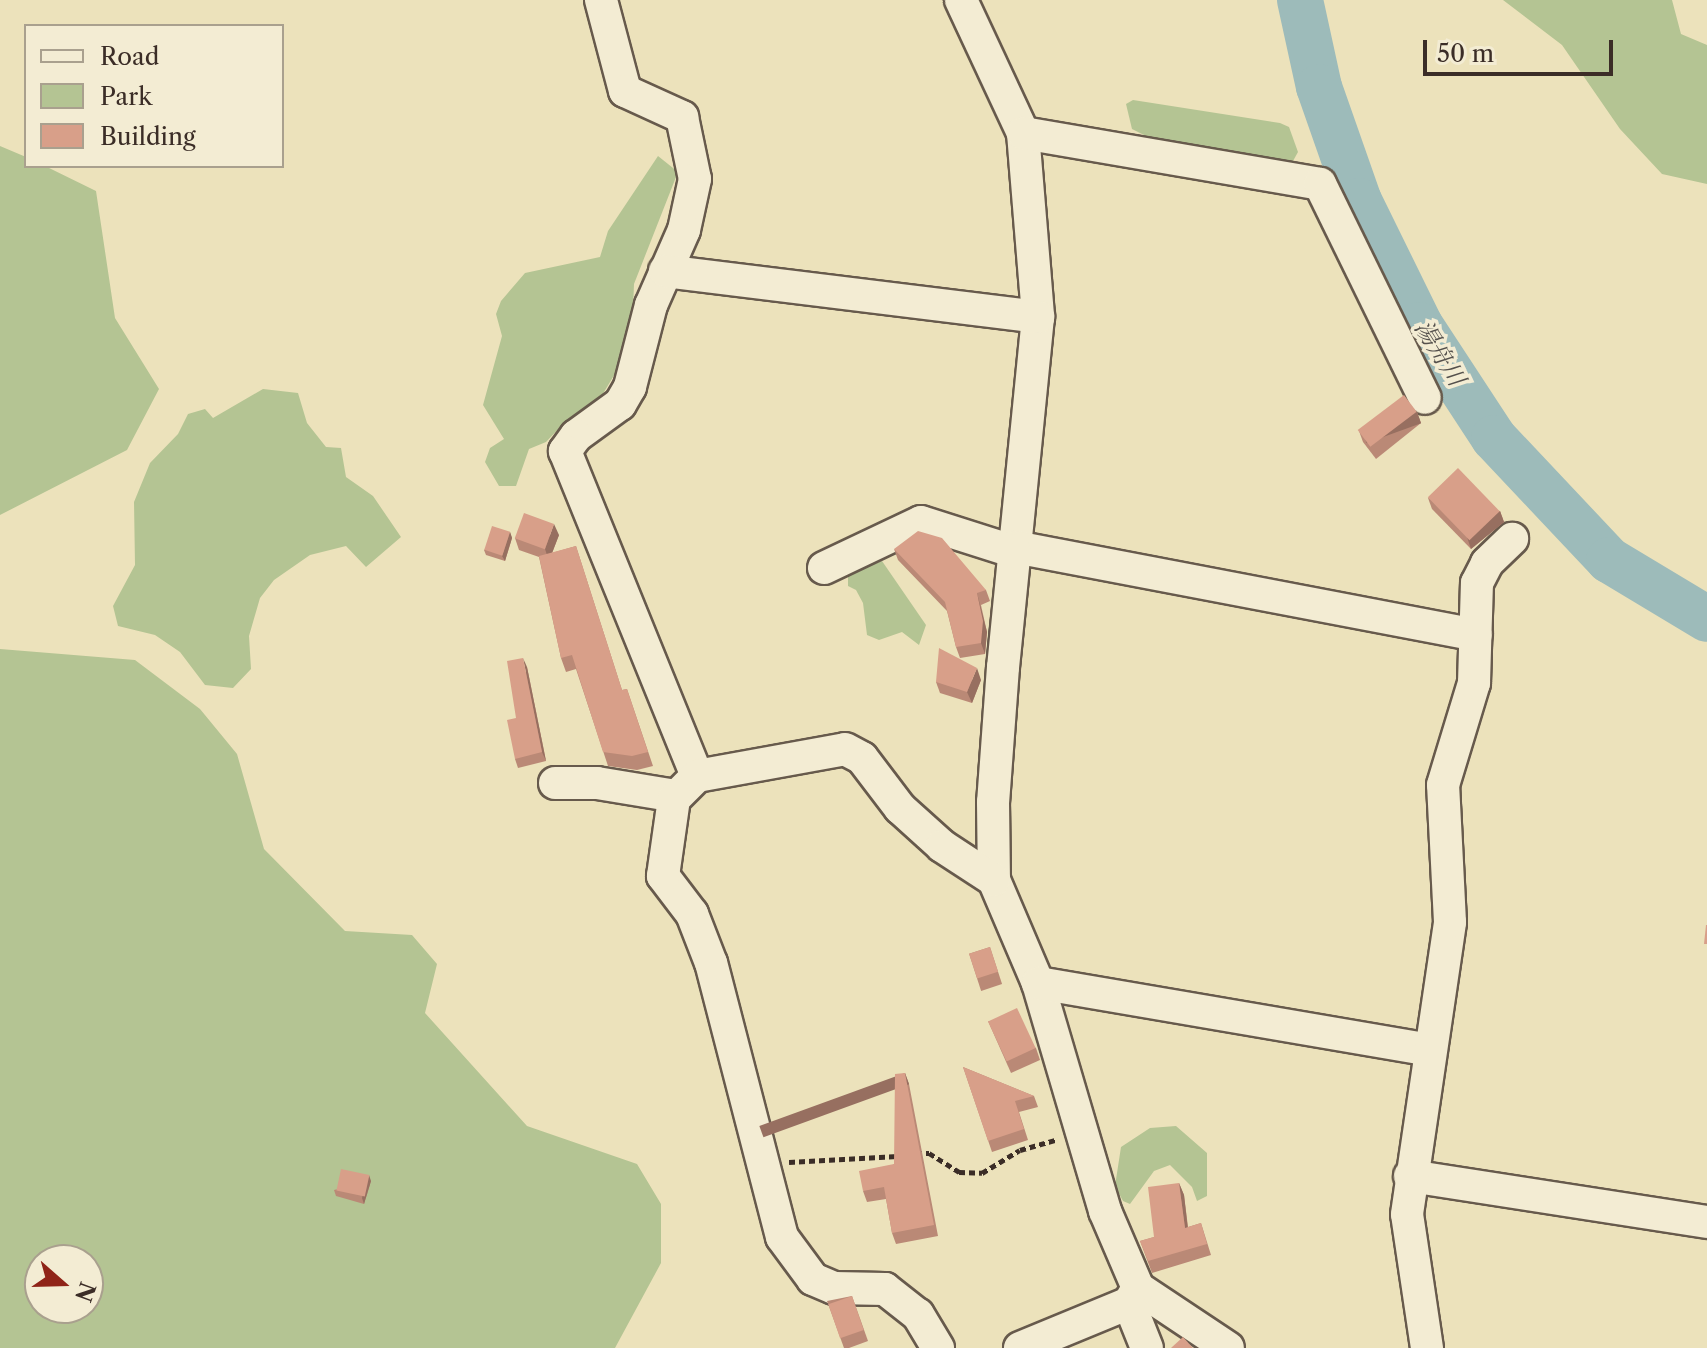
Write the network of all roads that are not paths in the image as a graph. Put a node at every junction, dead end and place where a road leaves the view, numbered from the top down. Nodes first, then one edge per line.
1 (601, 0) edge
2 (961, 0) edge
3 (1023, 133) junction
4 (665, 271) junction
5 (1038, 317) junction
6 (1425, 398) dead end
7 (1512, 539) dead end
8 (1015, 550) junction
9 (824, 568) dead end
10 (1476, 635) junction
11 (555, 783) dead end
12 (676, 790) junction
13 (994, 880) junction
14 (1038, 983) junction
15 (1429, 1050) junction
16 (1410, 1176) junction
17 (1707, 1222) edge
18 (1133, 1296) junction
19 (938, 1348) edge
20 (1020, 1348) edge
21 (1147, 1348) edge
22 (1228, 1348) edge
23 (1427, 1348) edge

1 - 4 street
2 - 3 street
3 - 5 street
3 - 6 street
4 - 5 street
4 - 12 street
5 - 8 street
7 - 10 street
8 - 9 street
8 - 10 street
8 - 13 street
10 - 15 street
11 - 12 street
12 - 13 street
12 - 19 street
13 - 14 street
14 - 15 street
14 - 18 street
15 - 16 street
16 - 17 street
16 - 23 street
18 - 20 street
18 - 21 street
18 - 22 street

